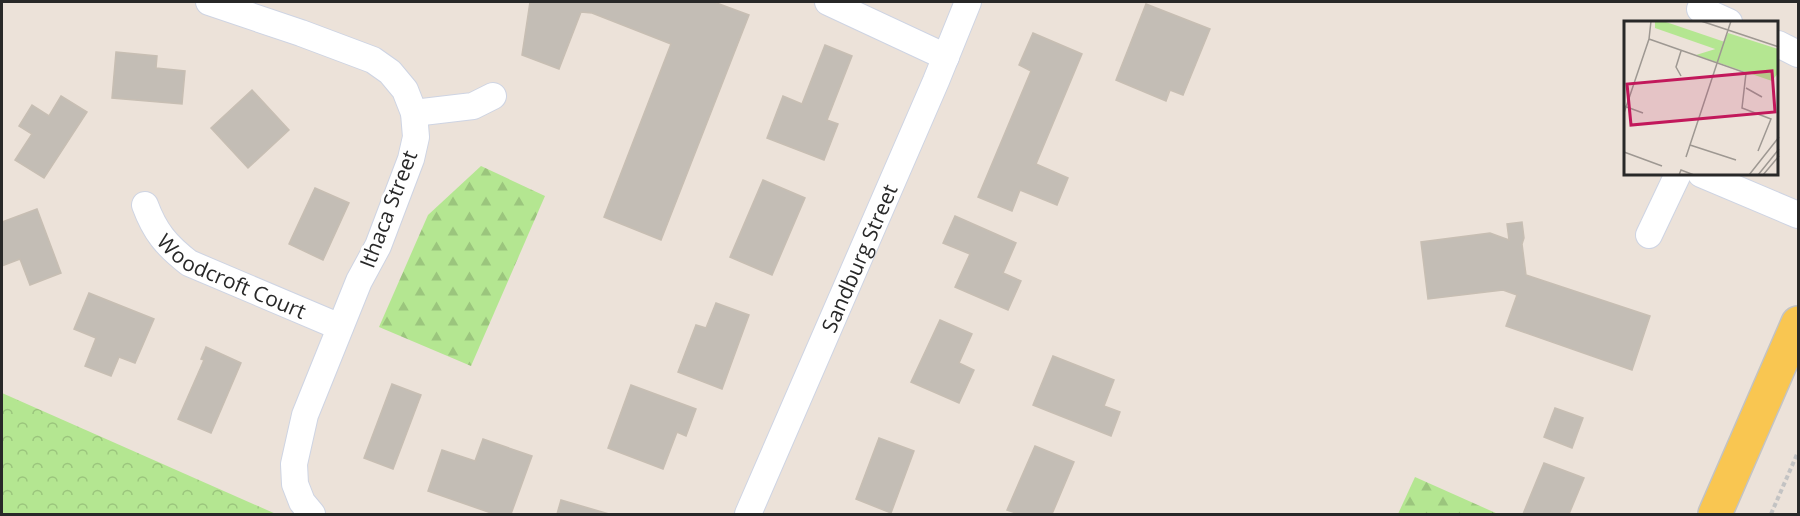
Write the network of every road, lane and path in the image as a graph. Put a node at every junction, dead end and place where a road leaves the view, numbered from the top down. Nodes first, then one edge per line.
1 (209, 2) edge
2 (828, 2) edge
3 (968, 2) edge
4 (1700, 9) dead end
5 (1727, 21) edge
6 (1779, 44) edge
7 (1798, 54) edge
8 (946, 57) junction
9 (483, 101) dead end
10 (414, 113) junction
11 (1677, 176) edge
12 (1706, 176) edge
13 (145, 205) dead end
14 (1798, 215) edge
15 (1649, 235) dead end
16 (1798, 323) edge
17 (340, 327) junction
18 (1798, 452) edge
19 (312, 514) edge
20 (748, 514) edge
21 (1715, 514) edge
22 (1771, 514) edge

1 - 10 street, Ithaca Street
2 - 8 street
3 - 8 street, Sandburg Street
4 - 5 street
6 - 7 street
8 - 20 street, Sandburg Street
9 - 10 street
10 - 17 street, Ithaca Street
11 - 15 street
12 - 14 street
13 - 17 street, Woodcroft Court
16 - 21 main road
17 - 19 street, Ithaca Street
18 - 22 path

